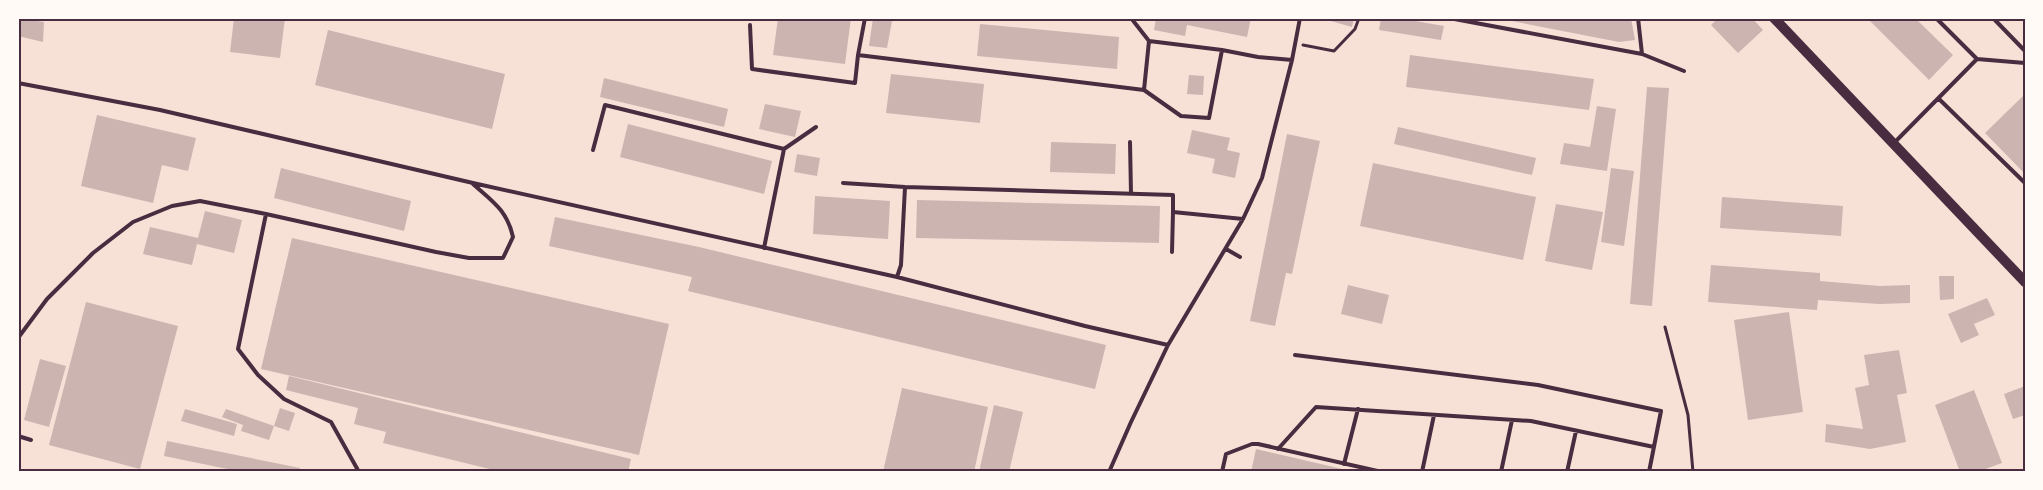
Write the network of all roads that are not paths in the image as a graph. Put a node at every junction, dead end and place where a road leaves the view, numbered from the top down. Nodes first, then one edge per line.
1 (865, 18) edge
2 (1131, 18) edge
3 (1300, 18) edge
4 (1449, 18) edge
5 (1638, 18) edge
6 (1774, 18) edge
7 (1936, 18) edge
8 (1993, 18) edge
9 (750, 25) dead end
10 (1149, 41) junction
11 (1222, 50) junction
12 (2025, 51) edge
13 (1642, 54) junction
14 (858, 55) junction
15 (1977, 59) junction
16 (1292, 60) junction
17 (2025, 63) edge
18 (1684, 71) dead end
19 (18, 83) edge
20 (1144, 90) junction
21 (1938, 99) junction
22 (816, 127) dead end
23 (1130, 142) dead end
24 (1894, 142) junction
25 (784, 149) junction
26 (593, 150) dead end
27 (473, 183) junction
28 (843, 183) dead end
29 (2025, 183) edge
30 (905, 187) junction
31 (1131, 194) junction
32 (1173, 212) junction
33 (266, 214) junction
34 (1243, 219) junction
35 (764, 248) junction
36 (1226, 249) junction
37 (1172, 252) dead end
38 (1240, 257) dead end
39 (897, 277) junction
40 (2025, 282) edge
41 (18, 338) edge
42 (1168, 345) junction
43 (1295, 355) dead end
44 (1358, 409) junction
45 (1434, 415) junction
46 (1512, 420) junction
47 (1576, 431) junction
48 (18, 436) edge
49 (31, 440) dead end
50 (1654, 447) junction
51 (1278, 449) junction
52 (1344, 464) junction
53 (359, 472) edge
54 (1109, 472) edge
55 (1222, 472) edge
56 (1382, 472) edge
57 (1422, 472) edge
58 (1502, 472) edge
59 (1567, 472) edge
60 (1649, 472) edge

1 - 14 lane
2 - 10 lane
3 - 16 lane
4 - 13 lane
5 - 13 lane
6 - 24 street
7 - 15 lane
8 - 12 lane
9 - 14 lane
10 - 11 lane
10 - 20 lane
11 - 16 lane
11 - 20 lane
13 - 18 lane
14 - 20 lane
15 - 17 lane
15 - 21 lane
16 - 34 lane
19 - 27 lane
21 - 24 lane
21 - 29 lane
22 - 25 lane
23 - 31 lane
24 - 40 street
25 - 26 lane
25 - 35 lane
27 - 33 lane
27 - 35 lane
28 - 30 lane
30 - 31 lane
30 - 39 lane
31 - 32 lane
32 - 34 lane
32 - 37 lane
33 - 41 lane
33 - 53 lane
34 - 36 lane
35 - 39 lane
36 - 38 lane
36 - 42 lane
39 - 42 lane
42 - 54 lane
43 - 50 lane
44 - 45 lane
44 - 51 lane
44 - 52 lane
45 - 46 lane
45 - 57 lane
46 - 47 lane
46 - 58 lane
47 - 50 lane
47 - 59 lane
48 - 49 lane
50 - 60 lane
51 - 52 lane
51 - 55 lane
52 - 56 lane

